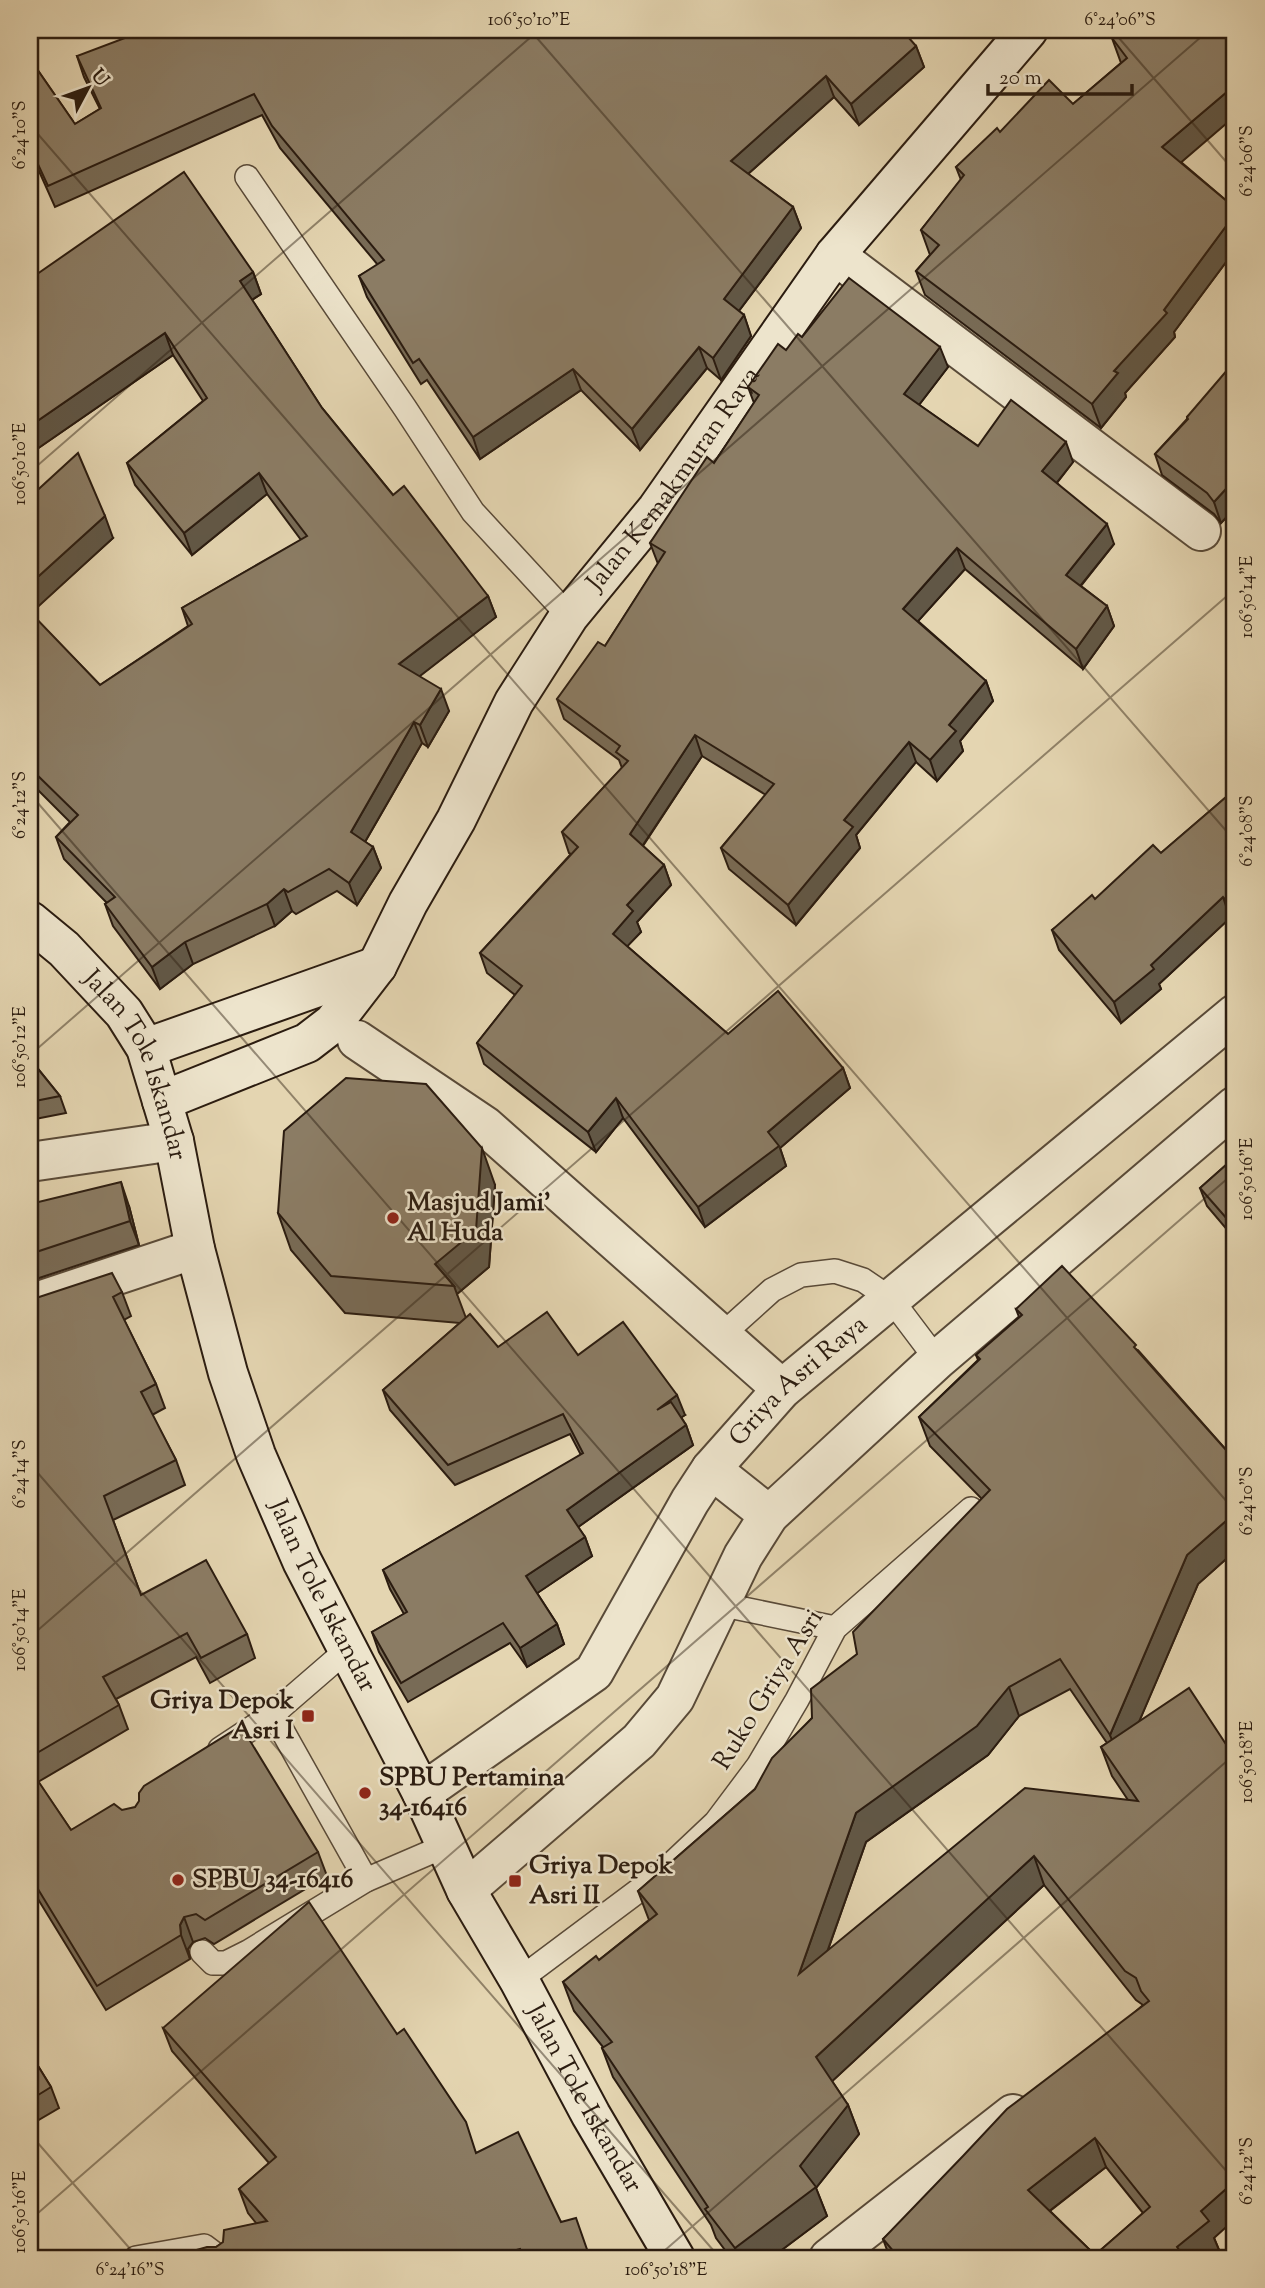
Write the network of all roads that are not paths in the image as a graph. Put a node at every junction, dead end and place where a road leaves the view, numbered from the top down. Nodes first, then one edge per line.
1 (1028, 30) edge
2 (247, 177) dead end
3 (835, 255) junction
4 (1200, 531) dead end
5 (569, 616) junction
6 (30, 921) edge
7 (377, 966) junction
8 (1235, 1014) edge
9 (358, 1040) dead end
10 (146, 1048) junction
11 (162, 1101) junction
12 (1235, 1106) edge
13 (174, 1141) junction
14 (30, 1162) edge
15 (195, 1249) junction
16 (891, 1299) junction
17 (30, 1304) edge
18 (722, 1335) junction
19 (937, 1360) junction
20 (782, 1388) junction
21 (710, 1469) junction
22 (971, 1509) edge
23 (769, 1516) junction
24 (719, 1604) junction
25 (835, 1628) junction
26 (347, 1650) junction
27 (273, 1714) junction
28 (197, 1764) edge
29 (422, 1793) junction
30 (445, 1846) junction
31 (366, 1880) junction
32 (466, 1890) junction
33 (202, 1952) dead end
34 (519, 1980) junction
35 (1036, 2096) edge
36 (136, 2258) edge
37 (220, 2258) edge
38 (676, 2258) edge
39 (829, 2258) edge

1 - 3 street, Jalan Kemakmuran Raya
2 - 5 lane
3 - 4 street
3 - 5 street, Jalan Kemakmuran Raya
5 - 7 street, Jalan Kemakmuran Raya
6 - 10 street, Jalan Tole Iskandar
7 - 10 street
7 - 11 street, Jalan Kemakmuran Raya
8 - 16 street, Griya Asri Raya
9 - 18 street
10 - 11 street, Jalan Tole Iskandar
11 - 13 street, Jalan Tole Iskandar
12 - 19 street
13 - 14 street
13 - 15 street, Jalan Tole Iskandar
15 - 17 street
15 - 26 street, Jalan Tole Iskandar
16 - 18 lane
16 - 19 lane
16 - 20 street, Griya Asri Raya
18 - 20 street
19 - 23 street
20 - 21 street, Griya Asri Raya
21 - 23 street
21 - 29 street, Griya Asri Raya
22 - 25 lane, Ruko Griya Asri
23 - 24 street
24 - 25 lane
24 - 32 street
25 - 34 lane, Ruko Griya Asri
26 - 27 lane
26 - 29 street, Jalan Tole Iskandar
27 - 28 lane
27 - 31 lane
29 - 30 street, Jalan Tole Iskandar
30 - 31 lane
30 - 32 street, Jalan Tole Iskandar
31 - 33 lane
32 - 34 street, Jalan Tole Iskandar
34 - 38 street, Jalan Tole Iskandar
35 - 39 street
36 - 37 lane

